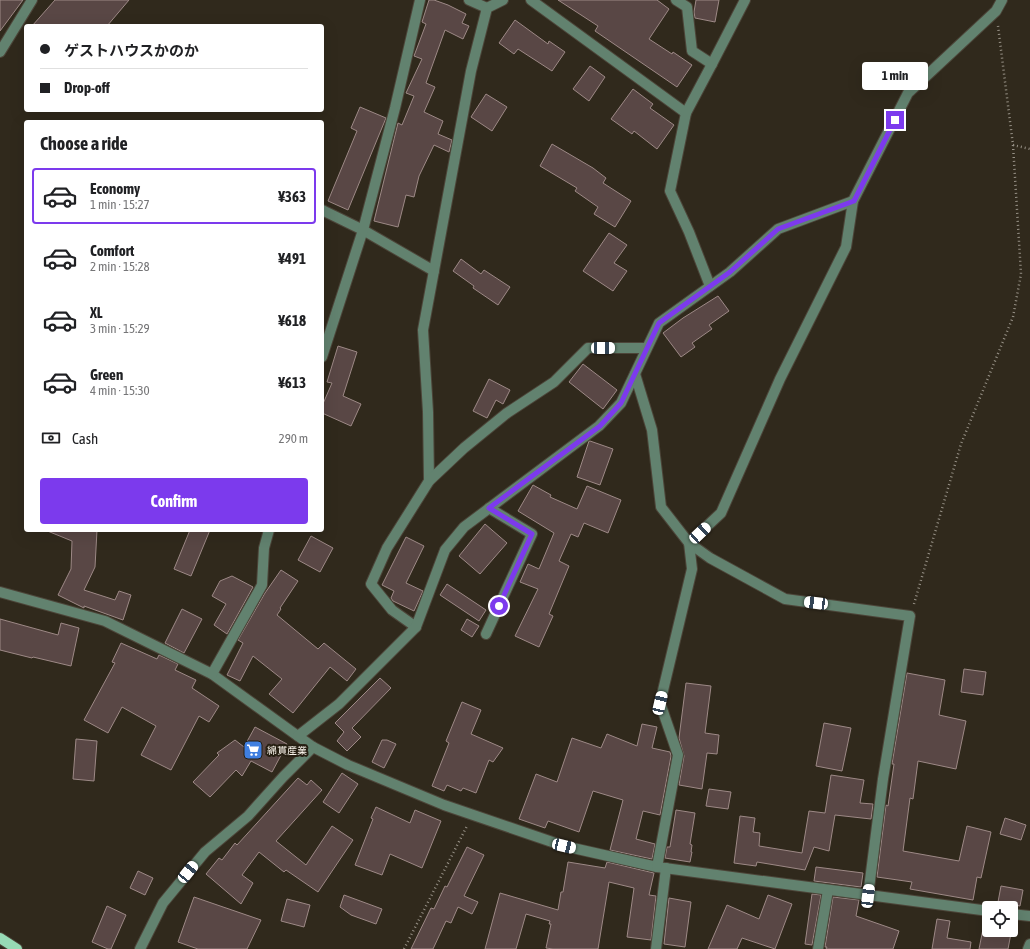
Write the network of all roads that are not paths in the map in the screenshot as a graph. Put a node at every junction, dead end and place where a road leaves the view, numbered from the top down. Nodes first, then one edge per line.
1 (32, 0) edge
2 (420, 0) edge
3 (469, 0) edge
4 (504, 0) edge
5 (531, 0) edge
6 (676, 0) edge
7 (745, 0) edge
8 (1002, 0) edge
9 (686, 3) edge
10 (487, 8) junction
11 (0, 52) edge
12 (712, 64) junction
13 (686, 113) junction
14 (854, 201) junction
15 (324, 211) edge
16 (363, 230) junction
17 (434, 271) junction
18 (710, 286) junction
19 (646, 348) junction
20 (324, 351) edge
21 (635, 374) junction
22 (429, 481) junction
23 (489, 508) junction
24 (268, 532) edge
25 (689, 543) junction
26 (0, 592) edge
27 (416, 627) junction
28 (486, 634) dead end
29 (212, 674) junction
30 (298, 736) junction
31 (314, 747) junction
32 (662, 867) junction
33 (828, 890) junction
34 (868, 896) junction
35 (982, 910) edge
36 (1018, 915) edge
37 (1030, 916) edge
38 (0, 938) edge
39 (1030, 944) edge
40 (17, 949) edge
41 (140, 949) edge
42 (656, 949) edge
43 (818, 949) edge
44 (1028, 949) edge

1 - 11 street
2 - 16 street
3 - 10 street
4 - 10 street
5 - 13 street
6 - 9 street
7 - 12 street
8 - 14 street
9 - 12 street
10 - 17 street
12 - 13 street
13 - 18 street
14 - 18 street
14 - 25 street
15 - 16 street
16 - 17 street
16 - 20 street
17 - 22 street
18 - 19 street
19 - 21 street
19 - 22 street
21 - 23 street
21 - 25 street
22 - 27 street
23 - 27 street
23 - 28 street
24 - 29 street
25 - 32 street
25 - 34 street
26 - 29 street
27 - 30 street
29 - 30 street
30 - 31 street
31 - 32 street
31 - 41 street
32 - 33 street
32 - 42 street
33 - 34 street
33 - 43 street
34 - 35 street
36 - 37 street
38 - 40 main road
39 - 44 street

